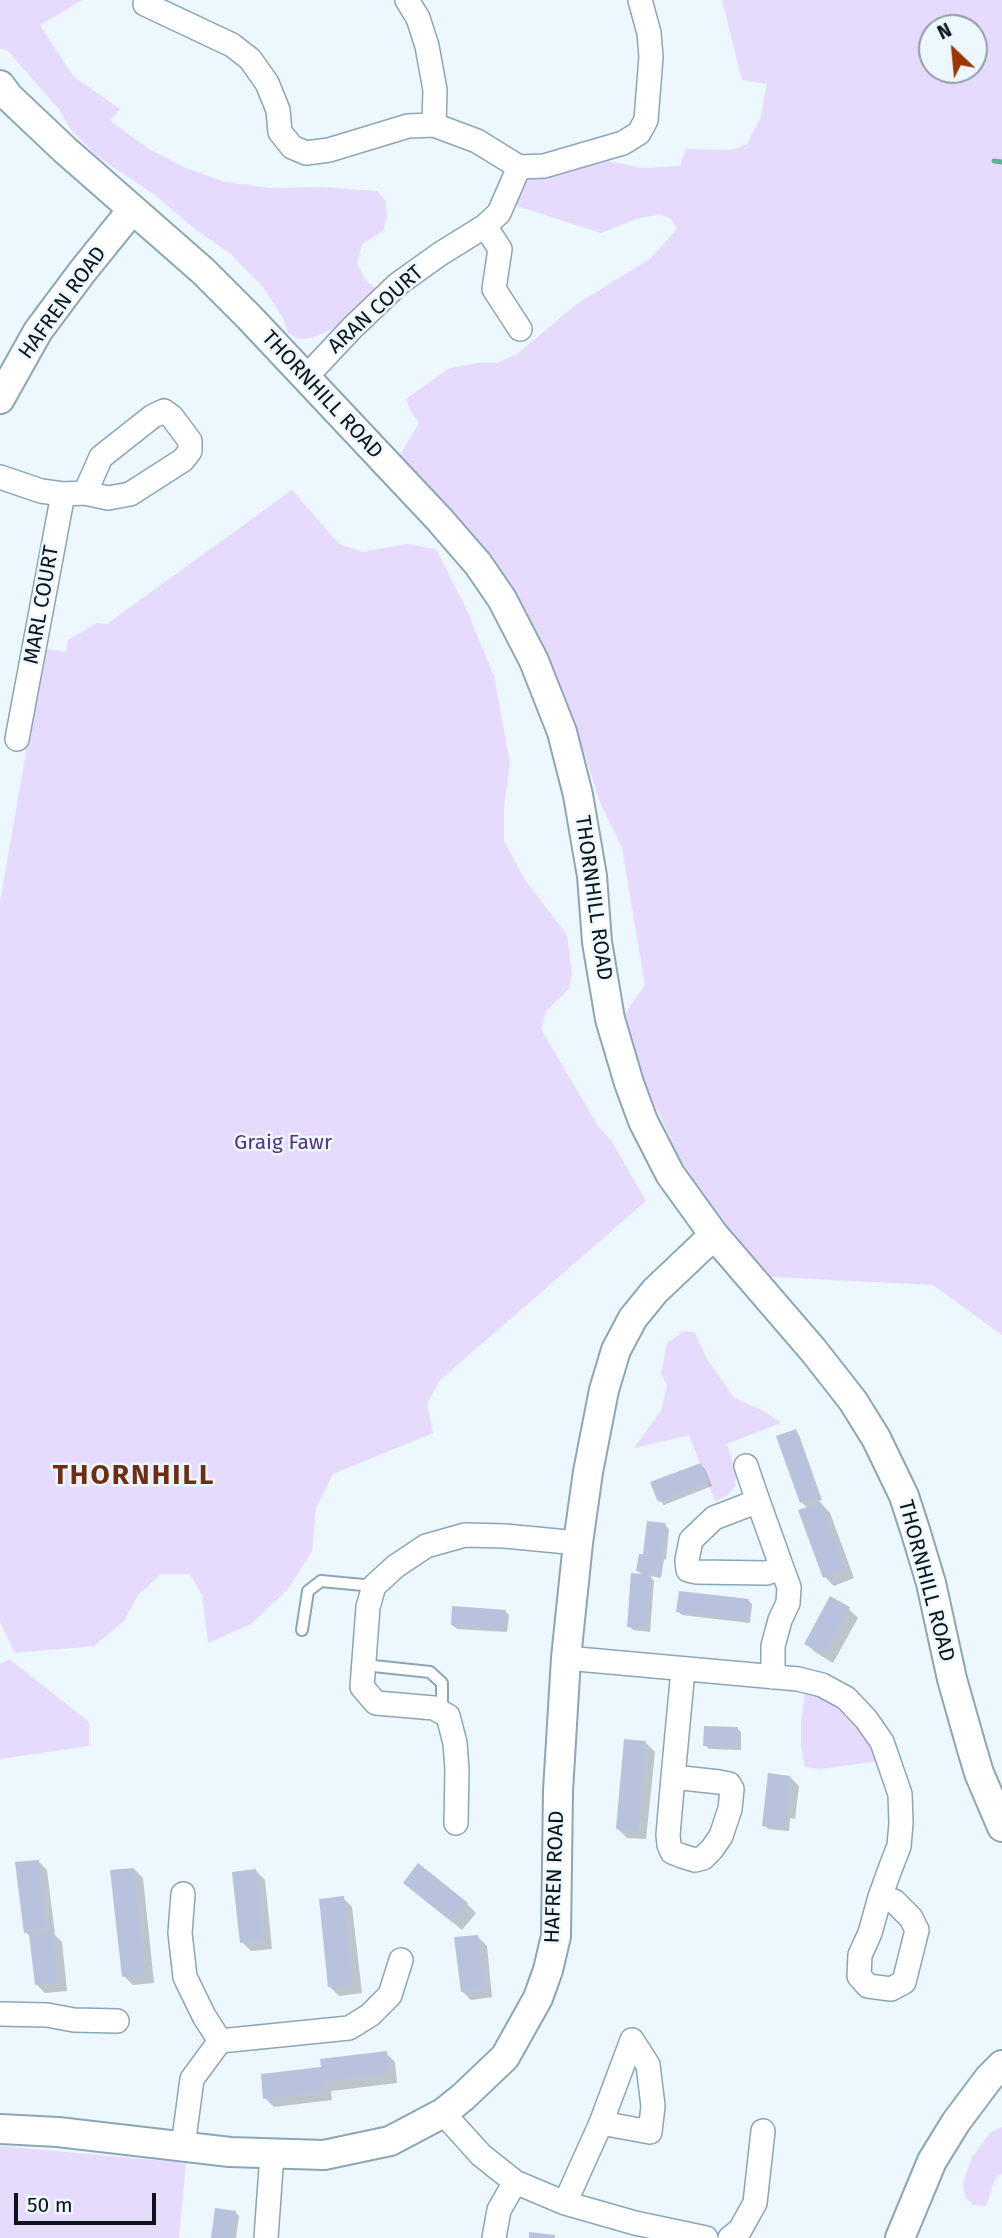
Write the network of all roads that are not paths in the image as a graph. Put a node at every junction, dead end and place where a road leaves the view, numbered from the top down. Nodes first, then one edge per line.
1 (407, 0) edge
2 (640, 0) edge
3 (145, 4) dead end
4 (0, 85) edge
5 (434, 125) junction
6 (519, 167) junction
7 (132, 210) junction
8 (485, 226) junction
9 (520, 329) dead end
10 (307, 376) junction
11 (0, 399) edge
12 (0, 477) edge
13 (74, 494) junction
14 (13, 722) edge
15 (714, 1235) junction
16 (746, 1466) dead end
17 (758, 1501) junction
18 (578, 1543) junction
19 (782, 1568) junction
20 (374, 1587) junction
21 (302, 1630) dead end
22 (566, 1658) junction
23 (363, 1665) junction
24 (683, 1670) junction
25 (773, 1677) junction
26 (442, 1712) junction
27 (673, 1777) dead end
28 (456, 1824) dead end
29 (1002, 1827) edge
30 (183, 1894) dead end
31 (880, 1897) dead end
32 (401, 1960) dead end
33 (0, 2014) edge
34 (117, 2021) dead end
35 (220, 2041) junction
36 (1002, 2065) edge
37 (443, 2113) junction
38 (601, 2123) dead end
39 (0, 2129) edge
40 (763, 2131) dead end
41 (183, 2146) junction
42 (272, 2154) junction
43 (515, 2182) junction
44 (565, 2203) junction
45 (266, 2238) edge
46 (494, 2238) edge
47 (706, 2238) edge
48 (730, 2238) edge
49 (900, 2238) edge

1 - 5 street
2 - 6 street
3 - 5 street
4 - 7 street, THORNHILL ROAD
5 - 6 street
6 - 8 street, ARAN COURT
7 - 10 street, THORNHILL ROAD
7 - 11 street, HAFREN ROAD
8 - 9 street
8 - 10 street, ARAN COURT
10 - 15 street, THORNHILL ROAD
12 - 13 street, MARL COURT
13 - 13 street, MARL COURT
13 - 14 street, MARL COURT
15 - 18 street, HAFREN ROAD
15 - 29 street, THORNHILL ROAD
16 - 17 street
17 - 19 street
17 - 19 street
18 - 20 street
18 - 22 street, HAFREN ROAD
19 - 25 street
20 - 21 lane
20 - 23 street
22 - 24 street
22 - 37 street, HAFREN ROAD
23 - 26 street
23 - 26 lane
24 - 25 street
24 - 27 street
25 - 31 street
26 - 28 street
30 - 35 street
32 - 35 street
33 - 34 street
35 - 41 street
36 - 49 street
37 - 42 street, HAFREN ROAD
37 - 43 street
38 - 44 street
39 - 41 street, HAFREN ROAD
40 - 48 street
41 - 42 street, HAFREN ROAD
42 - 45 street
43 - 44 street
43 - 46 street
44 - 47 street

